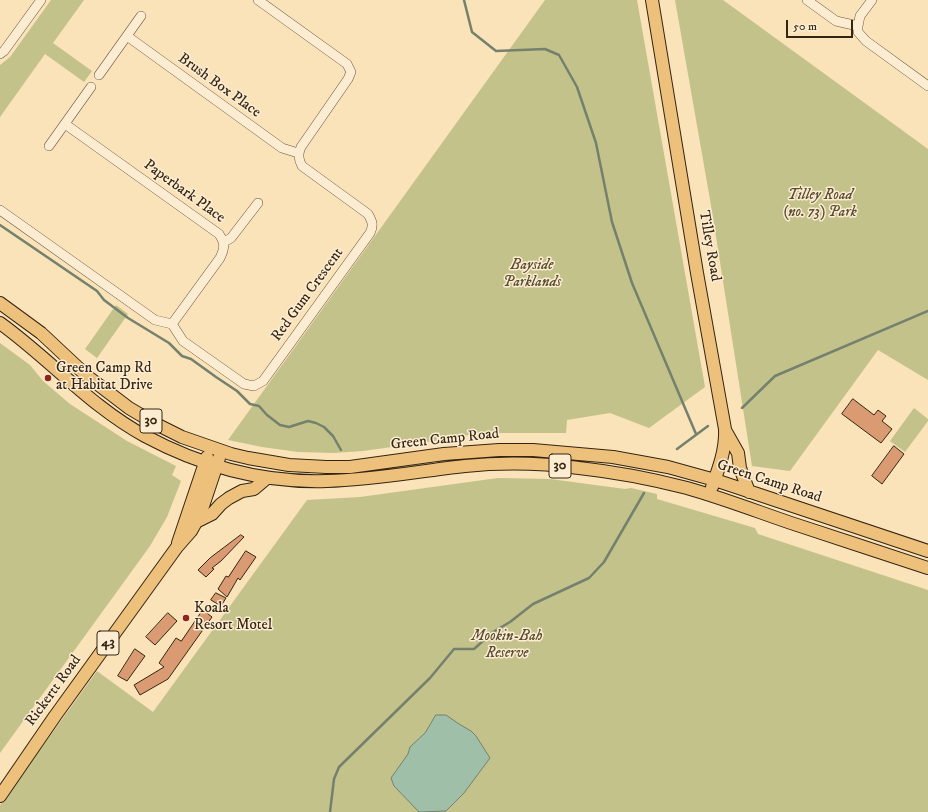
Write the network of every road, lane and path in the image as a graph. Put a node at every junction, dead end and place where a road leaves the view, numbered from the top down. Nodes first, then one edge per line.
1 (41, 0) edge
2 (258, 0) edge
3 (652, 0) edge
4 (807, 0) edge
5 (872, 0) edge
6 (141, 16) dead end
7 (858, 26) junction
8 (127, 36) junction
9 (0, 54) edge
10 (99, 75) dead end
11 (928, 86) edge
12 (91, 87) dead end
13 (65, 124) junction
14 (49, 146) dead end
15 (298, 153) junction
16 (258, 203) dead end
17 (0, 210) edge
18 (224, 242) junction
19 (0, 303) edge
20 (0, 323) edge
21 (172, 324) junction
22 (725, 429) junction
23 (216, 450) junction
24 (211, 464) junction
25 (267, 478) junction
26 (714, 480) junction
27 (749, 492) junction
28 (709, 496) junction
29 (196, 522) junction
30 (177, 547) junction
31 (928, 551) edge
32 (928, 568) edge
33 (0, 796) edge

1 - 9 street
2 - 15 street
3 - 22 main road, Tilley Road
4 - 7 street
5 - 7 street
6 - 8 street
7 - 11 street
8 - 10 street
8 - 15 street, Brush Box Place
12 - 13 street
13 - 14 street
13 - 18 street, Paperbark Place
15 - 21 street, Red Gum Crescent
16 - 18 street
17 - 21 street
18 - 21 street, Paperbark Place
19 - 23 main road, Green Camp Road / 30
20 - 24 main road, Green Camp Road / 30
22 - 26 main road, Tilley Road
22 - 27 main road
23 - 24 main road, Rickertt Road
23 - 26 main road, Green Camp Road / 30
24 - 25 main road, Green Camp Road / 30
24 - 29 main road, Rickertt Road
24 - 30 main road, Rickertt Road / 43
25 - 28 main road, Green Camp Road / 30
25 - 29 main road, 43
26 - 27 main road, Green Camp Road / 30
26 - 28 main road, Tilley Road
27 - 31 main road, Green Camp Road / 30
28 - 32 main road, Green Camp Road / 30
29 - 30 main road, Rickertt Road / 43
30 - 33 main road, Rickertt Road / 43

